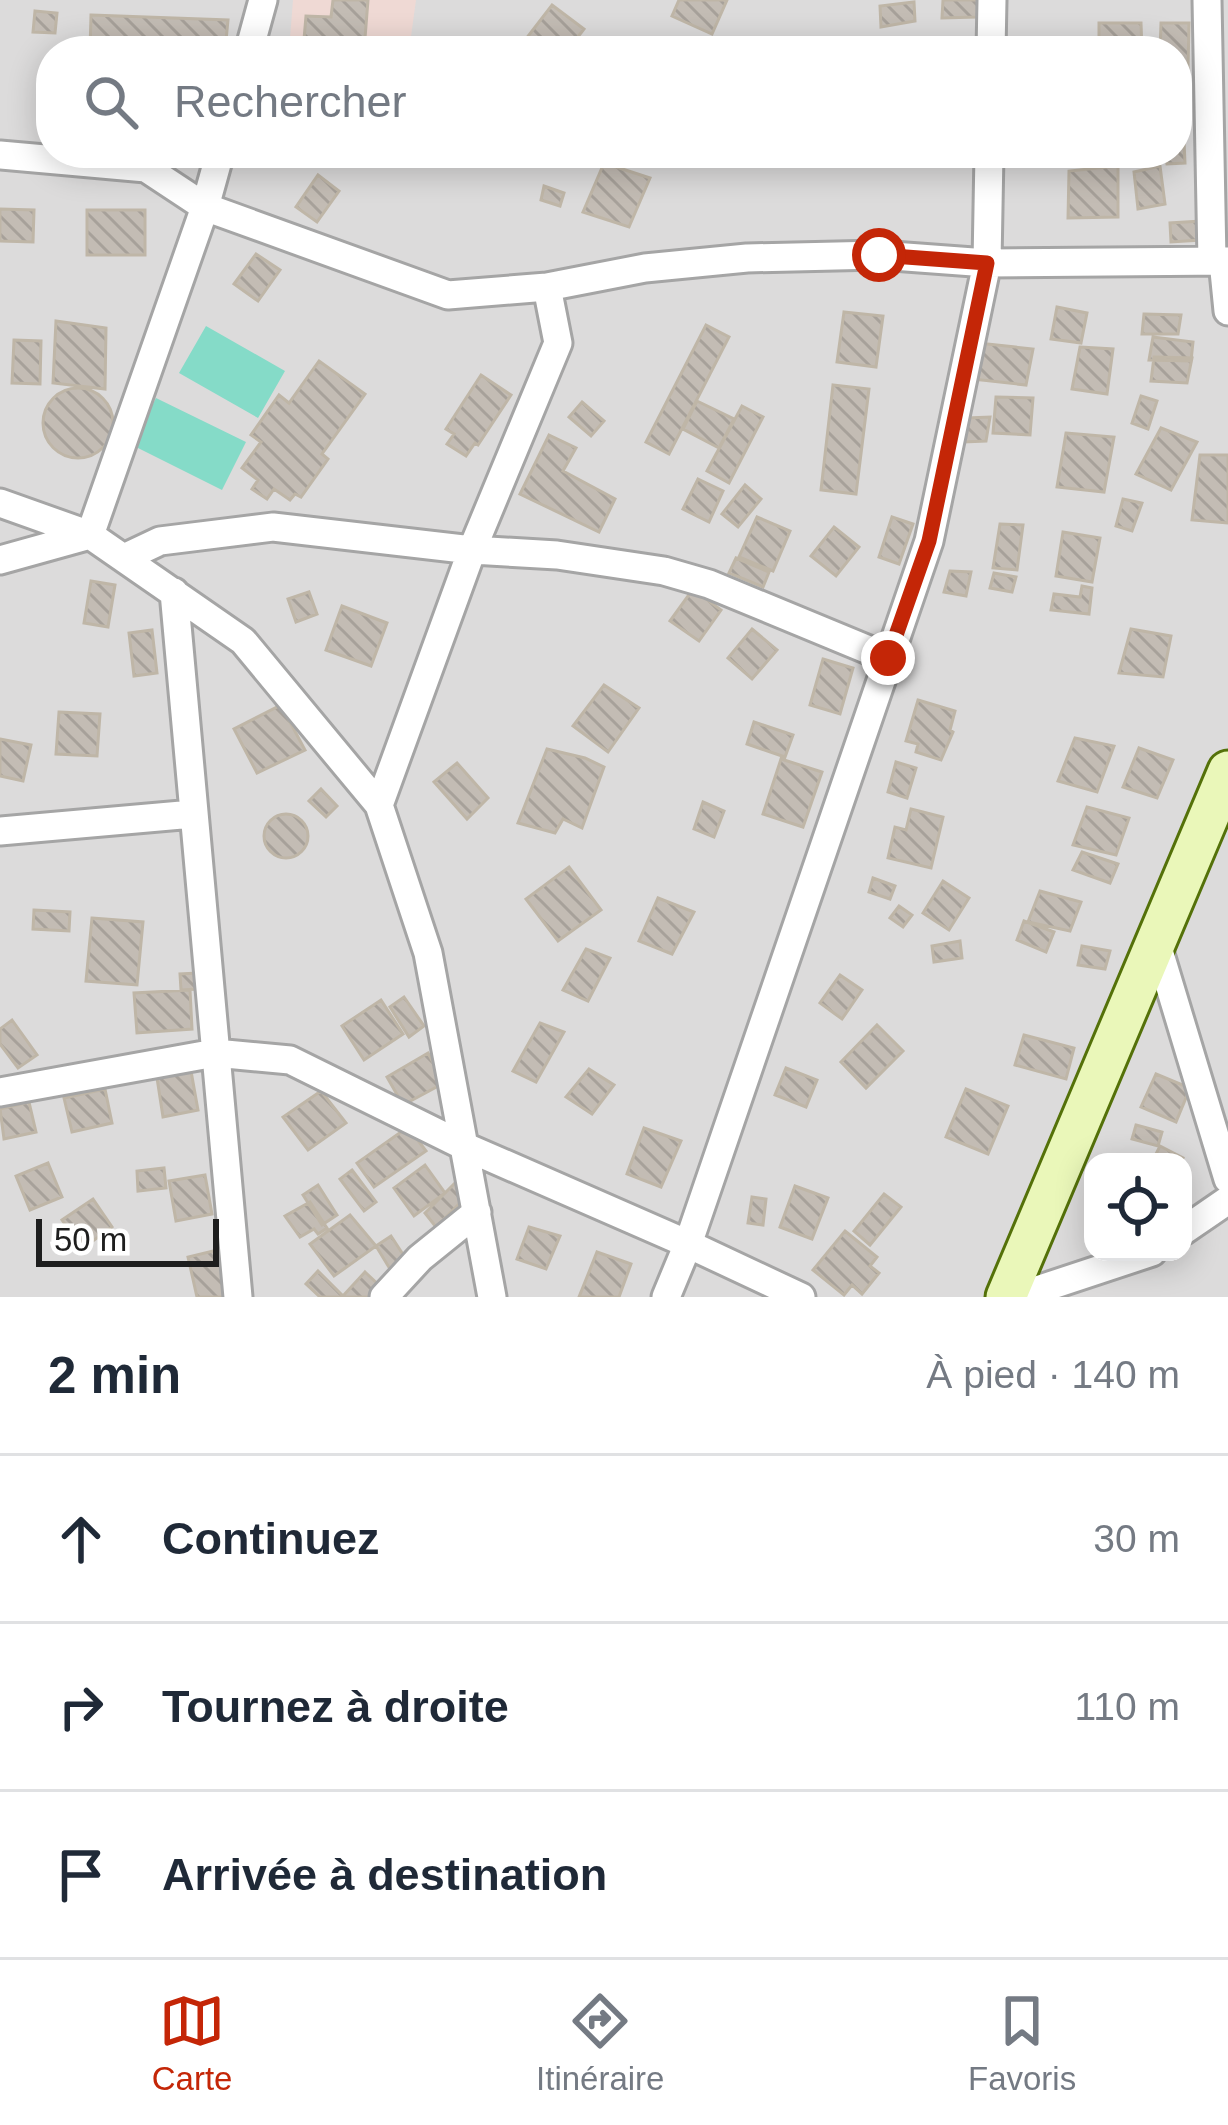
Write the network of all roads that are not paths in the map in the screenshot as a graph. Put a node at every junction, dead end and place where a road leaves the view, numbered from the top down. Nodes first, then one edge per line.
1 (263, 0) edge
2 (992, 0) edge
3 (1207, 0) edge
4 (253, 36) edge
5 (991, 36) edge
6 (0, 154) edge
7 (36, 157) edge
8 (146, 168) edge
9 (216, 168) edge
10 (989, 168) edge
11 (205, 207) junction
12 (1221, 261) edge
13 (987, 263) junction
14 (547, 287) junction
15 (1228, 311) edge
16 (0, 503) edge
17 (90, 535) junction
18 (472, 550) junction
19 (124, 558) junction
20 (0, 560) edge
21 (173, 592) junction
22 (888, 658) junction
23 (1228, 771) edge
24 (379, 805) junction
25 (193, 814) junction
26 (0, 831) edge
27 (1156, 941) junction
28 (215, 1053) junction
29 (0, 1092) edge
30 (466, 1148) junction
31 (1228, 1179) edge
32 (1228, 1200) edge
33 (477, 1212) junction
34 (1192, 1225) edge
35 (688, 1244) junction
36 (1125, 1261) edge
37 (238, 1297) edge
38 (384, 1297) edge
39 (492, 1297) edge
40 (667, 1297) edge
41 (800, 1297) edge
42 (1006, 1297) edge
43 (1016, 1297) edge

1 - 4 street
2 - 5 street
3 - 12 street
6 - 7 street
8 - 11 street
9 - 11 street
10 - 13 street
11 - 14 street
11 - 17 street
12 - 13 street
12 - 15 street
13 - 14 street
13 - 22 street
14 - 18 street
16 - 17 street
17 - 19 street
17 - 20 street
18 - 19 street
18 - 22 street
18 - 24 street
19 - 21 street
21 - 24 street
21 - 25 street
22 - 35 street
23 - 27 street
24 - 30 street
25 - 26 street
25 - 28 street
27 - 31 street
27 - 42 street
28 - 29 street
28 - 30 street
28 - 37 street
30 - 33 street
30 - 35 street
32 - 34 street
33 - 38 street
33 - 39 street
35 - 40 street
35 - 41 street
36 - 43 street

